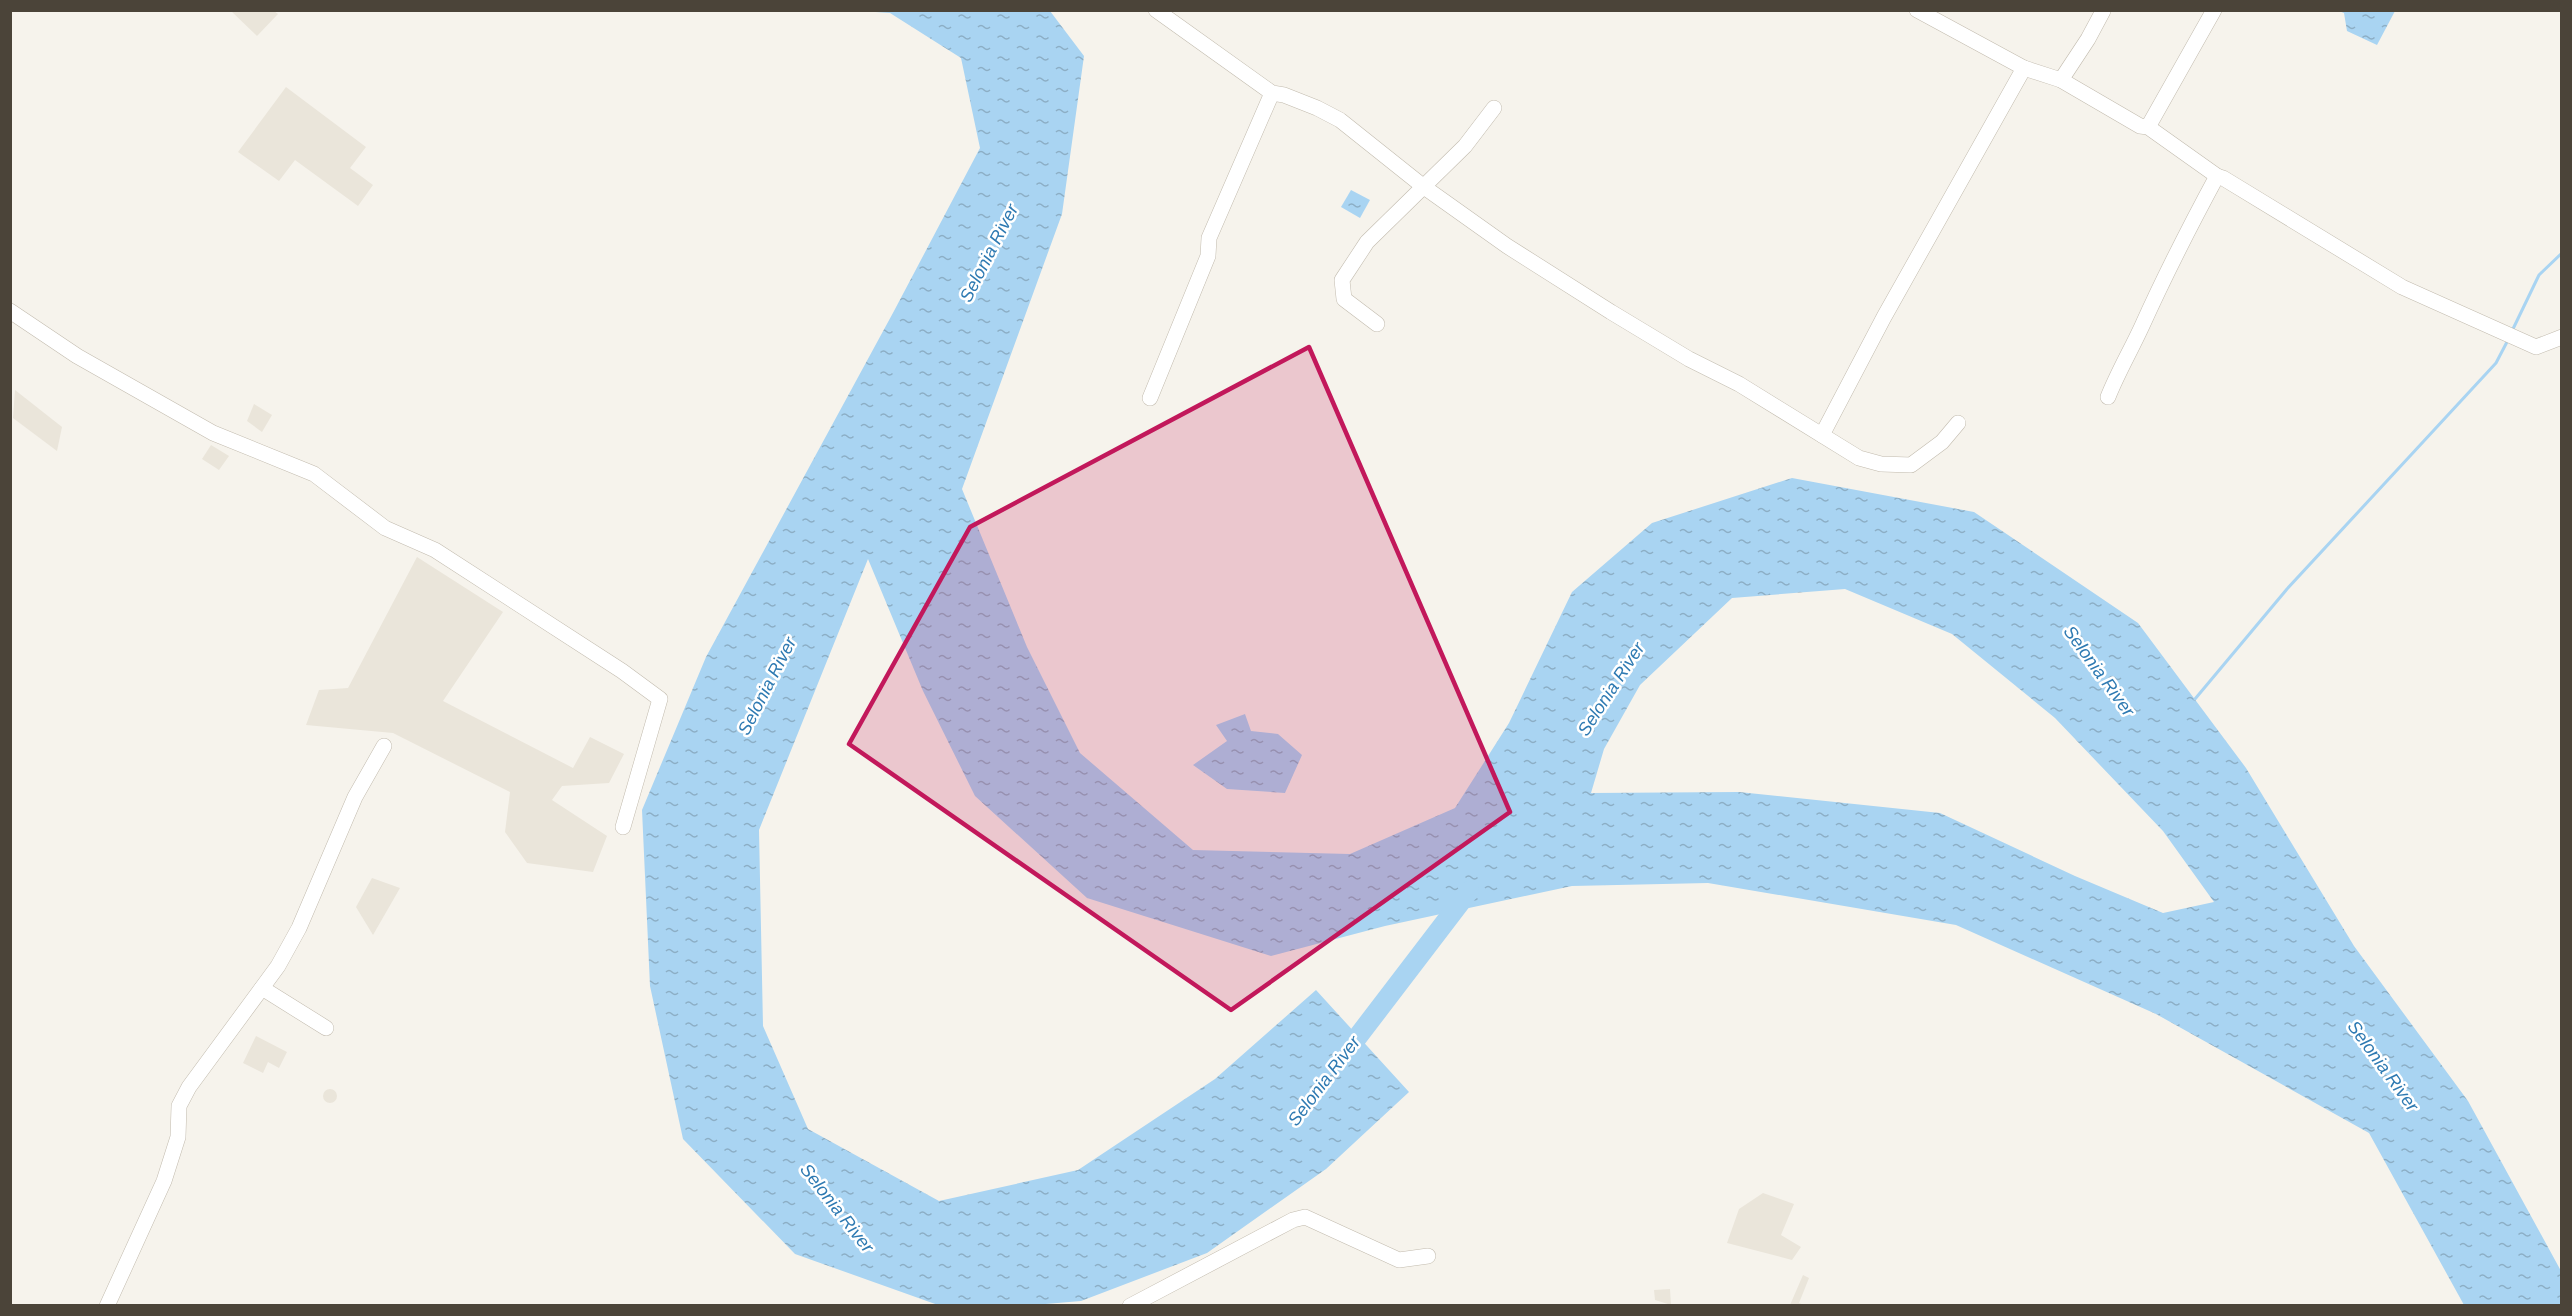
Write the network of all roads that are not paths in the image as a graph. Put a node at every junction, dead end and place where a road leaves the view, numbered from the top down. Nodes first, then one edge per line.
1 (1156, 10) edge
2 (1917, 10) edge
3 (2214, 10) edge
4 (2103, 11) edge
5 (2024, 68) junction
6 (2061, 80) junction
7 (1272, 93) junction
8 (1494, 108) dead end
9 (2148, 127) junction
10 (2217, 176) junction
11 (1424, 188) junction
12 (10, 311) edge
13 (1377, 324) dead end
14 (2562, 337) edge
15 (2108, 397) dead end
16 (1150, 398) dead end
17 (1958, 423) dead end
18 (1822, 435) junction
19 (384, 746) dead end
20 (622, 826) dead end
21 (262, 988) junction
22 (326, 1028) dead end
23 (1428, 1256) dead end
24 (107, 1305) edge
25 (1130, 1305) edge

1 - 7 street
2 - 5 street
3 - 9 street
4 - 6 street
5 - 6 street
5 - 18 street
6 - 9 street
7 - 11 street
7 - 16 street
8 - 11 street
9 - 10 street
10 - 14 street
10 - 15 street
11 - 13 street
11 - 18 street
12 - 20 street
17 - 18 street
19 - 21 street
21 - 22 street
21 - 24 street
23 - 25 street

